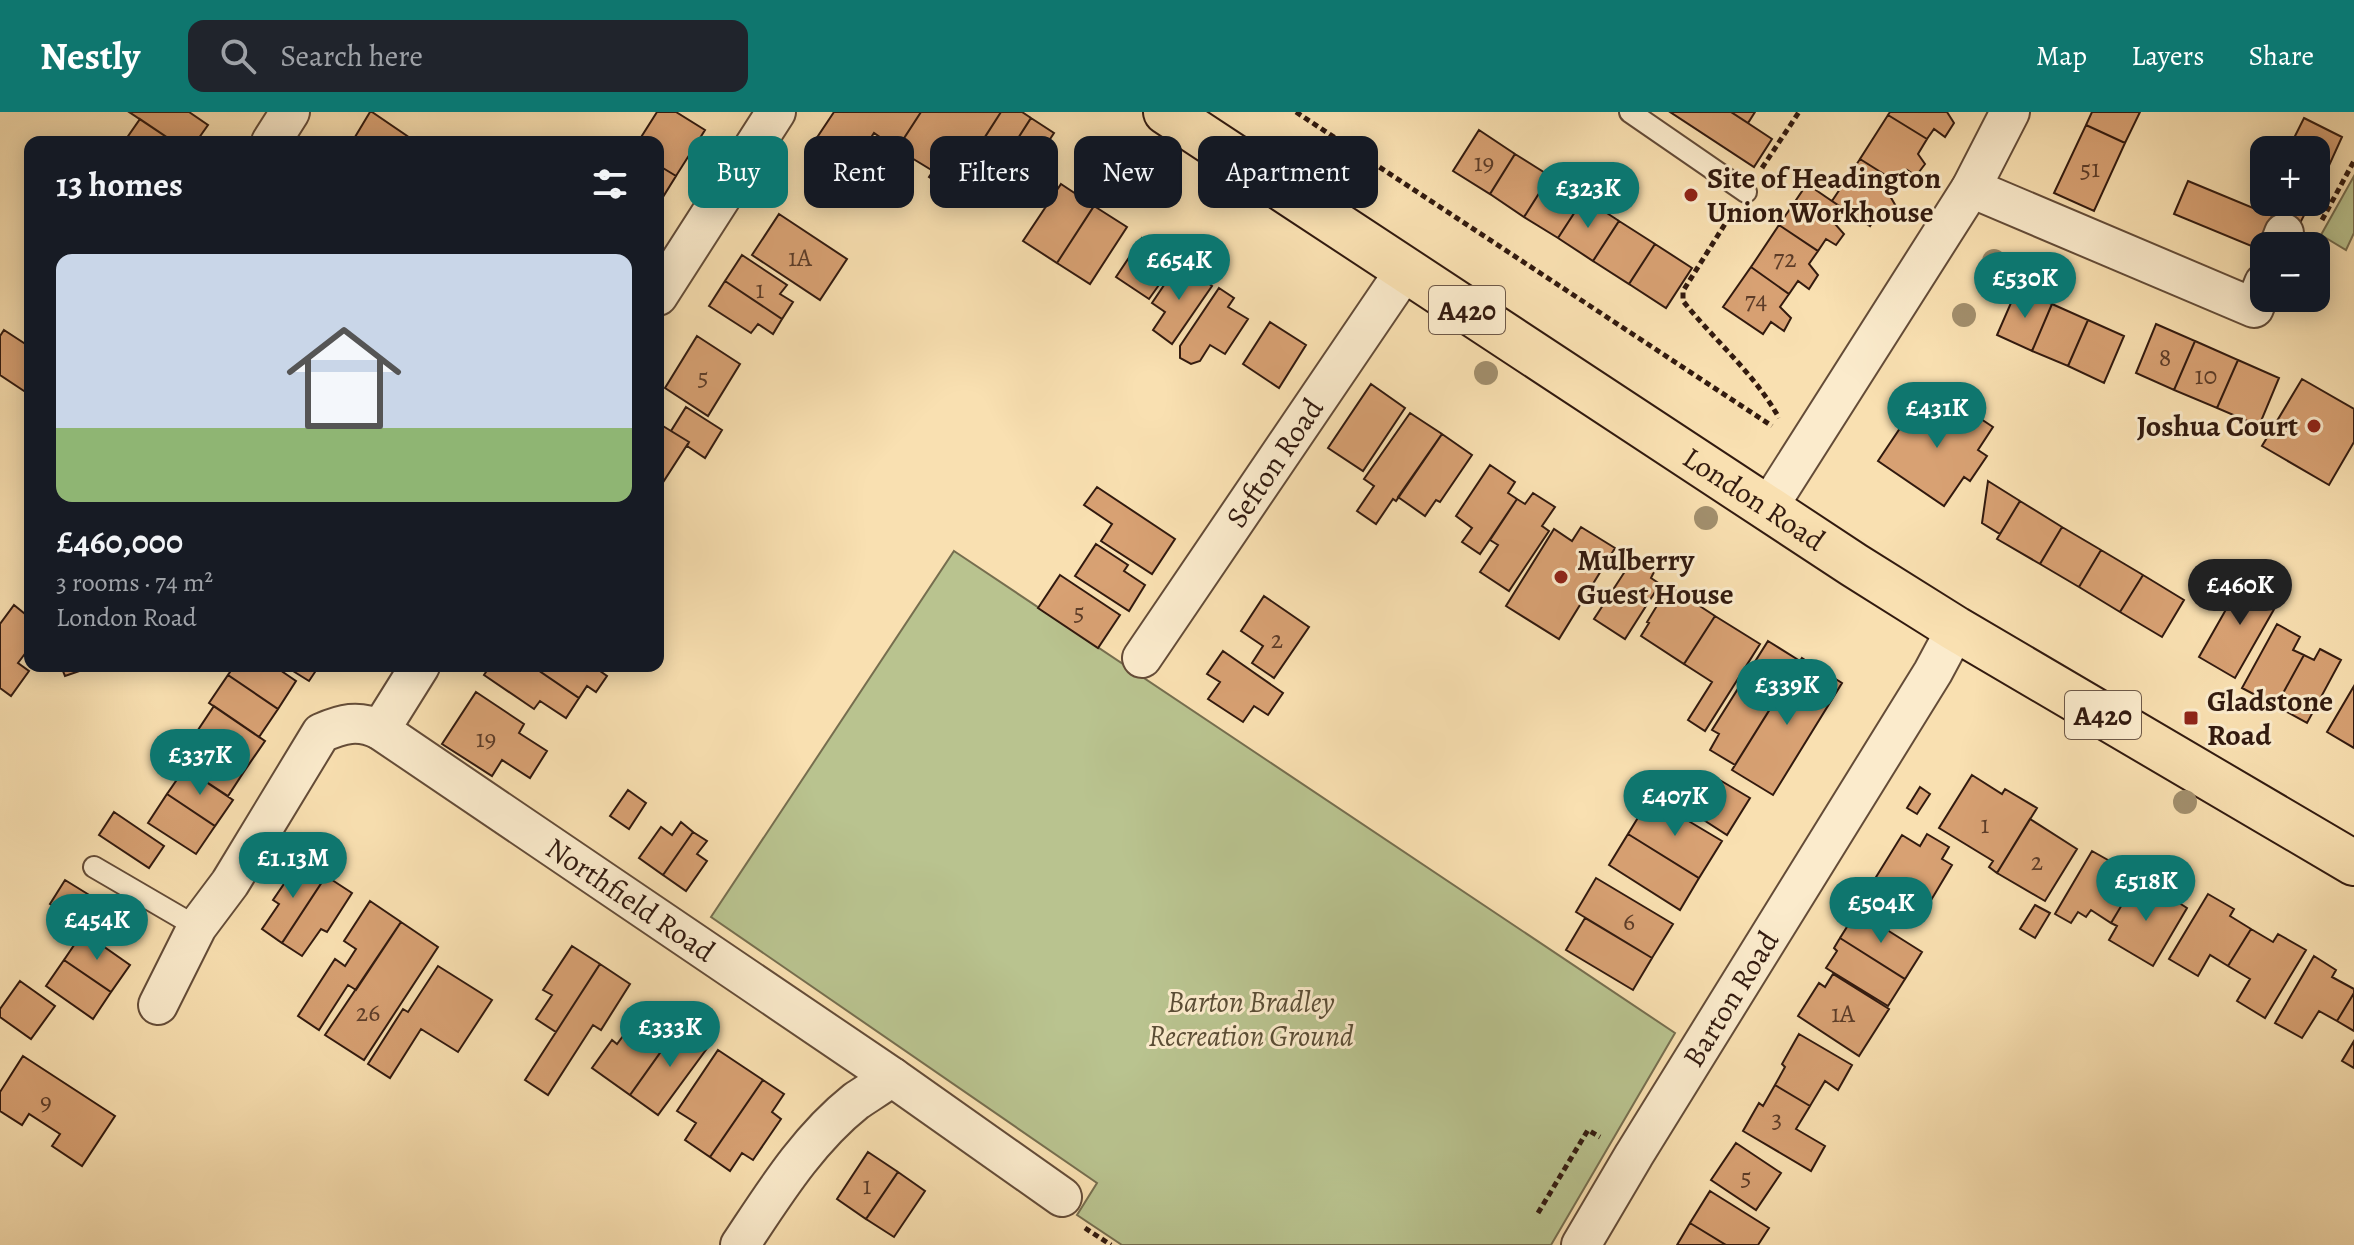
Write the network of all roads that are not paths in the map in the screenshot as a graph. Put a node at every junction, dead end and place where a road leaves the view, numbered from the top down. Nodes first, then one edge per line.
1 (290, 112) edge
2 (776, 112) edge
3 (1166, 112) edge
4 (1630, 112) edge
5 (2010, 112) edge
6 (275, 136) edge
7 (1971, 188) junction
8 (1746, 192) road end
9 (1406, 269) junction
10 (664, 287) edge
11 (2250, 306) edge
12 (1767, 509) junction
13 (1956, 629) junction
14 (1142, 658) dead end
15 (416, 672) edge
16 (380, 730) junction
17 (2354, 863) edge
18 (94, 867) dead end
19 (197, 927) junction
20 (158, 1005) dead end
21 (892, 1077) junction
22 (1062, 1197) dead end
23 (740, 1245) edge
24 (1581, 1245) edge

1 - 6 street
2 - 10 street
3 - 9 main road, London Road / A420
4 - 8 lane
5 - 7 street
7 - 11 street
7 - 12 street
9 - 12 main road, London Road / A420
9 - 14 street, Sefton Road
12 - 13 main road, London Road / A420
13 - 17 main road, London Road / A420
13 - 24 street, Barton Road
15 - 16 street
16 - 19 street
16 - 21 street, Northfield Road
18 - 19 lane
19 - 20 street
21 - 22 street, Northfield Road
21 - 23 street

